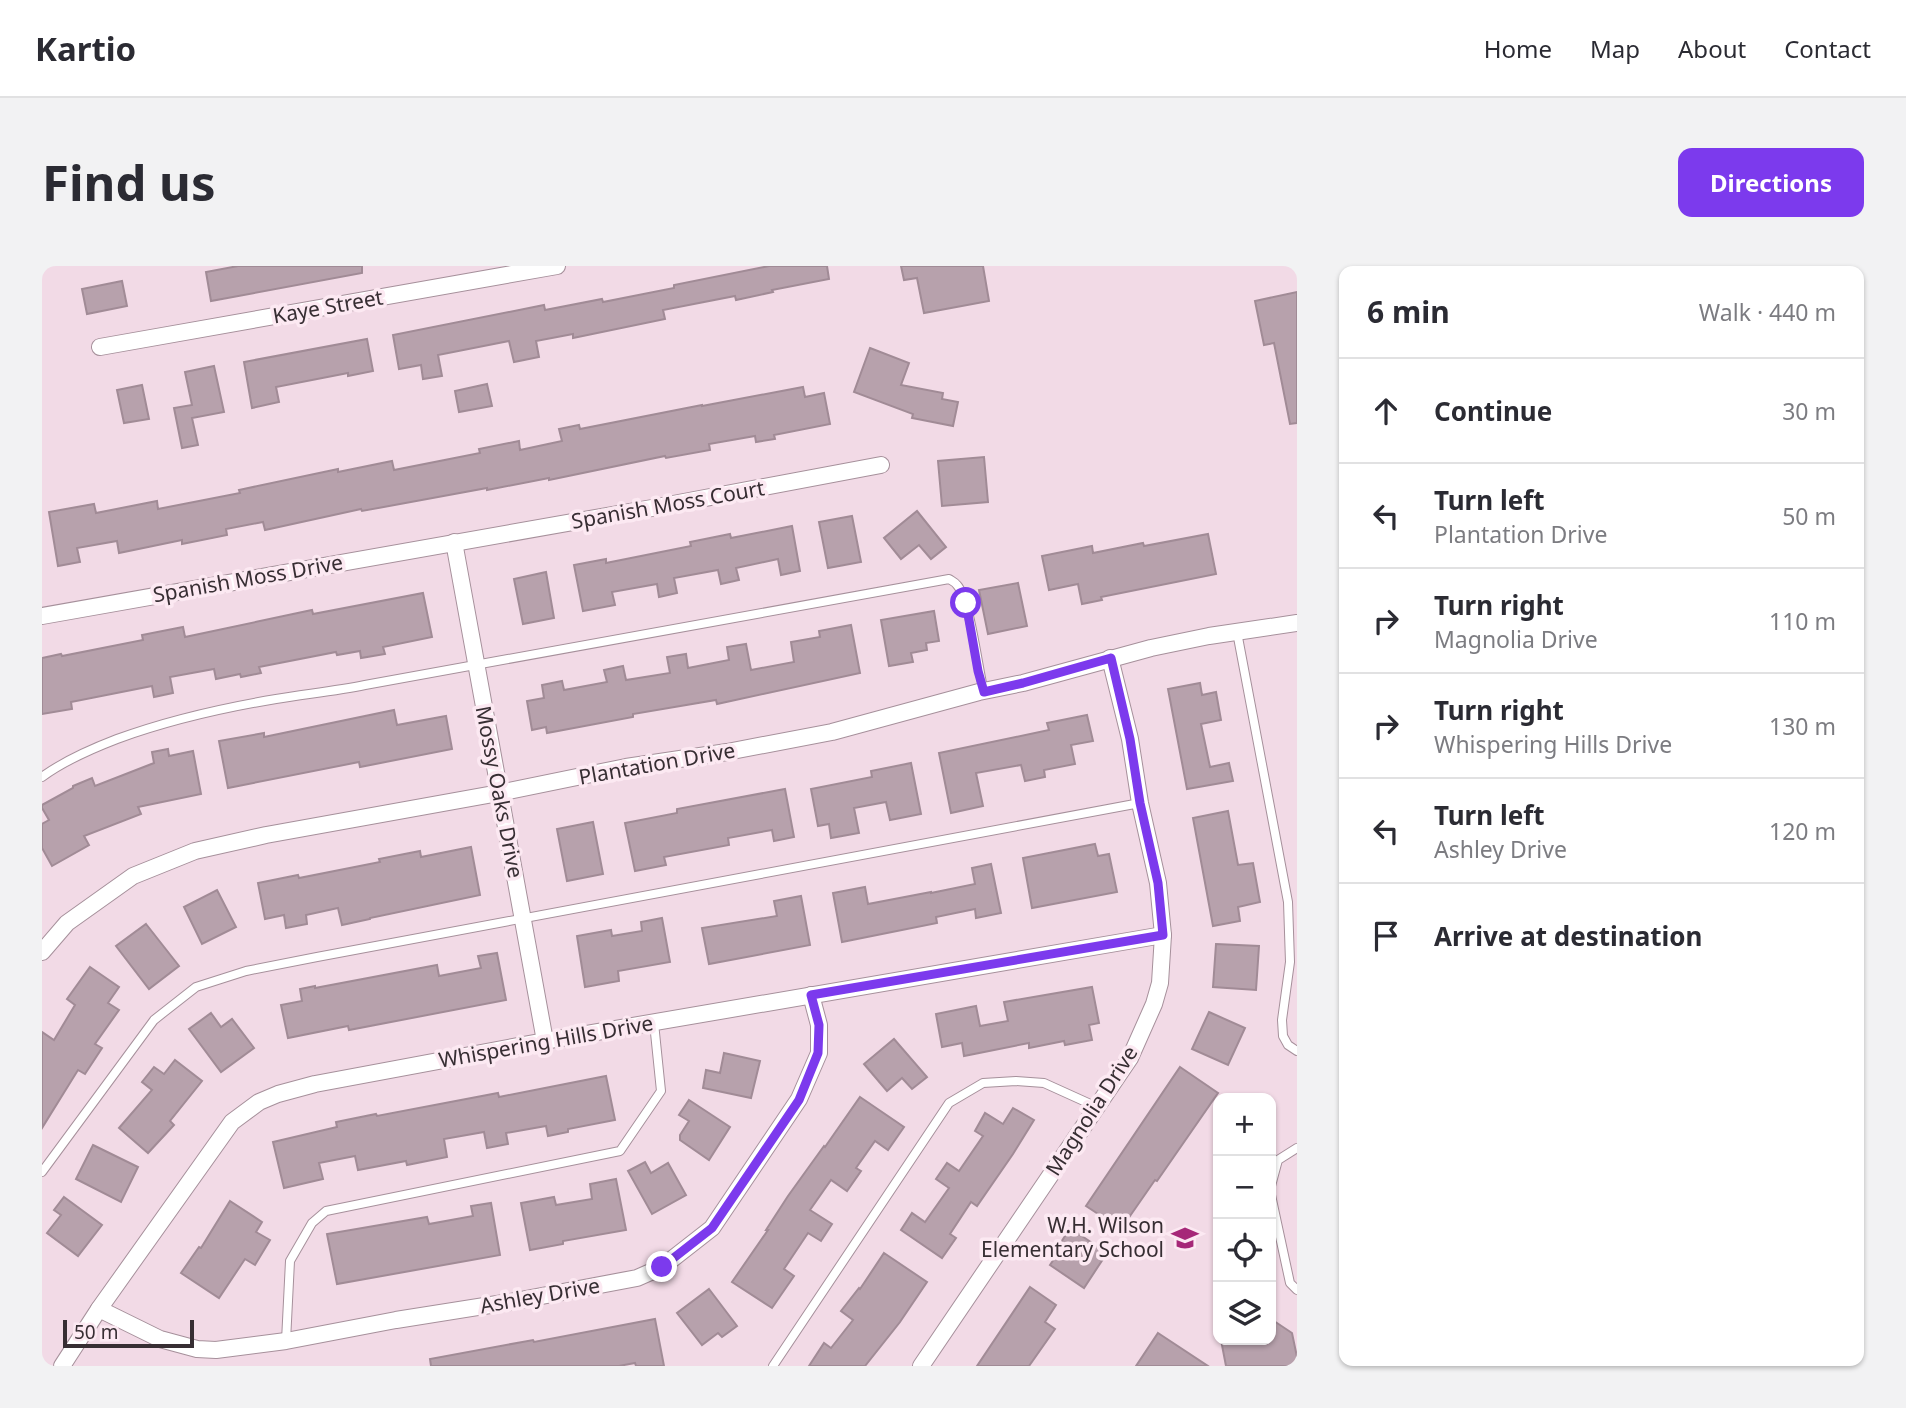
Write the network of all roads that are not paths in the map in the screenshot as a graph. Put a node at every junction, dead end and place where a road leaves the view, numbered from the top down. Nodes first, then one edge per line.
1 (557, 266) edge
2 (100, 347) dead end
3 (881, 465) dead end
4 (454, 542) junction
5 (42, 616) edge
6 (1297, 623) edge
7 (1237, 632) junction
8 (1111, 658) junction
9 (475, 663) junction
10 (984, 692) junction
11 (42, 777) edge
12 (499, 793) junction
13 (1140, 803) junction
14 (524, 918) junction
15 (1163, 935) junction
16 (42, 952) edge
17 (811, 995) junction
18 (654, 1023) junction
19 (545, 1041) junction
20 (1297, 1051) edge
21 (1097, 1107) junction
22 (1297, 1148) edge
23 (1276, 1167) edge
24 (42, 1172) edge
25 (1276, 1218) edge
26 (1297, 1290) edge
27 (99, 1309) junction
28 (286, 1341) junction
29 (62, 1366) edge
30 (773, 1366) edge
31 (921, 1366) edge

1 - 2 street, Kaye Street
3 - 4 street, Spanish Moss Court
4 - 5 street, Spanish Moss Drive
4 - 9 street, Mossy Oaks Drive
6 - 7 street, Plantation Drive
7 - 8 street, Plantation Drive
7 - 20 lane
8 - 10 street, Plantation Drive
8 - 13 street, Magnolia Drive
9 - 10 lane
9 - 11 lane
9 - 12 street, Mossy Oaks Drive
10 - 12 street, Plantation Drive
12 - 14 street, Mossy Oaks Drive
12 - 16 street, Plantation Drive
13 - 14 lane
13 - 15 street, Magnolia Drive
14 - 19 street, Mossy Oaks Drive
14 - 24 lane
15 - 17 street, Whispering Hills Drive
15 - 21 street, Magnolia Drive
17 - 18 street, Whispering Hills Drive
17 - 28 street, Ashley Drive
18 - 19 street, Whispering Hills Drive
18 - 28 lane
19 - 27 street, Whispering Hills Drive
21 - 30 lane
21 - 31 street, Magnolia Drive
22 - 23 lane
25 - 26 lane
27 - 28 street, Ashley Drive
27 - 29 street, Whispering Hills Drive

